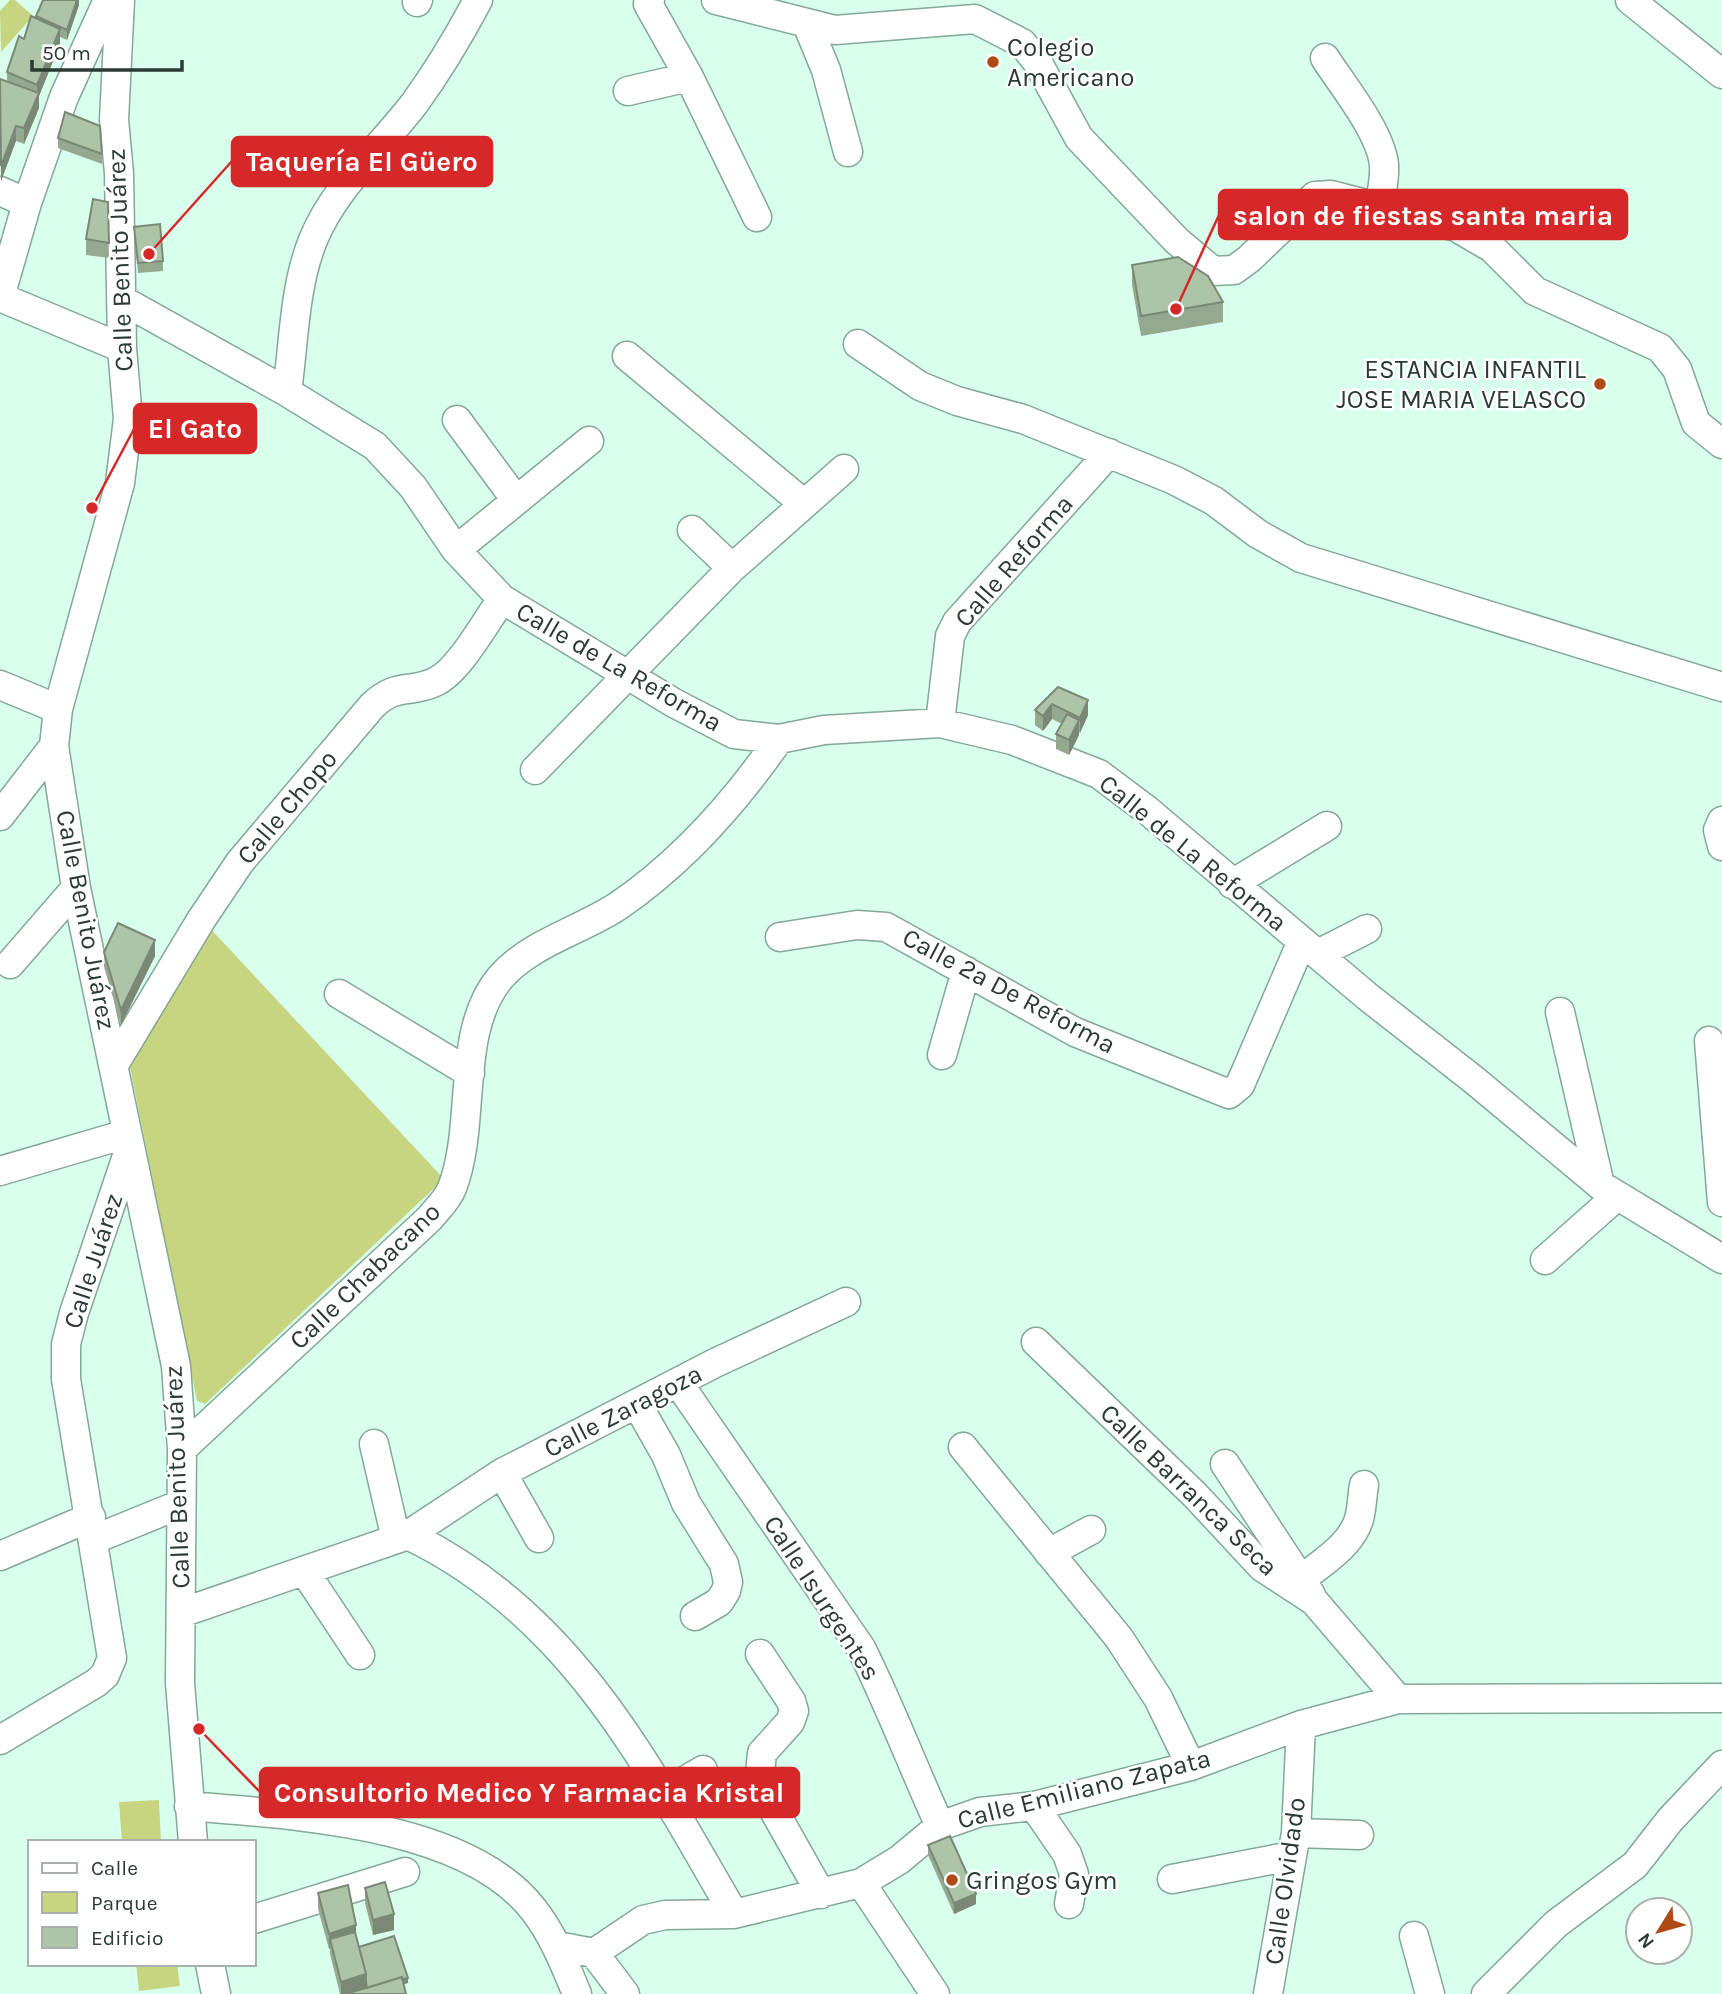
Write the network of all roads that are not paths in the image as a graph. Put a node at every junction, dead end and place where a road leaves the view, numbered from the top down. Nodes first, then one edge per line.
1 (108, 0) edge
2 (120, 0) edge
3 (478, 0) edge
4 (650, 0) edge
5 (716, 0) edge
6 (971, 0) edge
7 (1630, 0) edge
8 (816, 18) edge
9 (941, 21) junction
10 (1325, 58) dead end
11 (1722, 74) edge
12 (688, 77) junction
13 (628, 91) dead end
14 (848, 152) dead end
15 (0, 191) edge
16 (27, 203) junction
17 (1378, 208) junction
18 (757, 217) dead end
19 (0, 297) edge
20 (122, 300) junction
21 (858, 344) dead end
22 (122, 348) junction
23 (627, 356) dead end
24 (287, 392) junction
25 (457, 419) dead end
26 (589, 441) dead end
27 (1722, 444) edge
28 (1108, 453) junction
29 (844, 469) dead end
30 (516, 499) junction
31 (803, 503) junction
32 (692, 530) dead end
33 (456, 550) junction
34 (732, 568) junction
35 (502, 599) junction
36 (628, 674) junction
37 (0, 685) edge
38 (1722, 687) edge
39 (58, 709) junction
40 (940, 723) junction
41 (779, 739) junction
42 (54, 746) junction
43 (536, 770) dead end
44 (0, 816) edge
45 (1722, 821) edge
46 (1327, 826) dead end
47 (1722, 846) edge
48 (1232, 884) junction
49 (76, 888) junction
50 (1367, 929) dead end
51 (780, 937) dead end
52 (1310, 948) junction
53 (10, 964) dead end
54 (965, 971) junction
55 (339, 994) dead end
56 (1560, 1012) dead end
57 (1709, 1041) dead end
58 (942, 1055) dead end
59 (114, 1063) junction
60 (471, 1073) junction
61 (128, 1142) junction
62 (0, 1171) edge
63 (1608, 1191) junction
64 (1722, 1202) edge
65 (1722, 1259) edge
66 (1545, 1260) dead end
67 (846, 1301) dead end
68 (1036, 1342) dead end
69 (679, 1384) junction
70 (637, 1404) junction
71 (374, 1444) dead end
72 (963, 1447) dead end
73 (182, 1449) junction
74 (1225, 1464) dead end
75 (502, 1473) junction
76 (1363, 1485) dead end
77 (181, 1504) junction
78 (93, 1528) junction
79 (1091, 1530) dead end
80 (402, 1537) junction
81 (539, 1538) dead end
82 (1049, 1553) junction
83 (0, 1556) edge
84 (306, 1572) junction
85 (1308, 1590) junction
86 (181, 1613) junction
87 (695, 1616) dead end
88 (760, 1654) dead end
89 (360, 1655) dead end
90 (1722, 1698) edge
91 (1398, 1699) junction
92 (1301, 1725) junction
93 (0, 1740) edge
94 (1722, 1765) edge
95 (1191, 1766) junction
96 (702, 1770) dead end
97 (664, 1793) junction
98 (189, 1806) junction
99 (1034, 1806) junction
100 (940, 1826) junction
101 (1359, 1835) dead end
102 (193, 1840) edge
103 (1294, 1844) junction
104 (405, 1872) dead end
105 (1172, 1879) dead end
106 (861, 1883) junction
107 (821, 1894) junction
108 (1069, 1904) dead end
109 (734, 1914) junction
110 (256, 1918) edge
111 (1414, 1936) dead end
112 (557, 1946) junction
113 (594, 1953) junction
114 (210, 1966) edge
115 (1487, 1992) edge
116 (216, 1994) edge
117 (577, 1994) edge
118 (625, 1994) edge
119 (936, 1994) edge
120 (1269, 1994) edge
121 (1430, 1994) edge
122 (1518, 1994) edge

1 - 16 street
2 - 20 street, Calle Benito Juárez
3 - 24 street
4 - 12 street
5 - 8 street
6 - 9 street
7 - 11 street
8 - 9 street
8 - 14 street
9 - 17 street
10 - 17 street
12 - 13 street
12 - 18 street
15 - 16 street
16 - 19 street
17 - 27 street
19 - 22 street
20 - 22 street, Calle Benito Juárez
20 - 24 street, Calle de La Reforma
21 - 28 street
22 - 39 street, Calle Benito Juárez
23 - 31 street
24 - 33 street, Calle de La Reforma
25 - 30 street
26 - 30 street
28 - 38 street
28 - 40 street, Calle Reforma
29 - 31 street
30 - 33 street
31 - 34 street
32 - 34 street
33 - 35 street, Calle de La Reforma
34 - 36 street
35 - 36 street, Calle de La Reforma
35 - 59 street, Calle Chopo
36 - 41 street, Calle de La Reforma
36 - 43 street
37 - 39 street
39 - 42 street, Calle Benito Juárez
40 - 41 street, Calle de La Reforma
40 - 48 street, Calle de La Reforma
41 - 60 street, Calle Chabacano
42 - 44 street
42 - 49 street, Calle Benito Juárez
45 - 47 street
46 - 48 street
48 - 52 street, Calle de La Reforma
49 - 53 street
49 - 59 street, Calle Benito Juárez
50 - 52 street
51 - 54 street, Calle 2a De Reforma
52 - 54 street, Calle 2a De Reforma
52 - 63 street, Calle de La Reforma
54 - 58 street
55 - 60 street
56 - 63 street
57 - 64 street
59 - 61 street, Calle Benito Juárez
60 - 73 street, Calle Chabacano
61 - 62 street
61 - 73 street, Calle Benito Juárez
61 - 78 street, Calle Juárez
63 - 65 street, Calle de La Reforma
63 - 66 street
67 - 69 street, Calle Zaragoza
68 - 85 street, Calle Barranca Seca
69 - 70 street, Calle Zaragoza
69 - 100 street, Calle Isurgentes
70 - 75 street, Calle Zaragoza
70 - 87 street
71 - 80 street
72 - 82 street
73 - 77 street, Calle Benito Juárez
74 - 85 street
75 - 80 street, Calle Zaragoza
75 - 81 street
76 - 85 street
77 - 78 street
77 - 86 street, Calle Benito Juárez
78 - 83 street
78 - 93 street, Calle Juárez
79 - 82 street
80 - 84 street, Calle Zaragoza
80 - 97 street
82 - 95 street
84 - 86 street, Calle Zaragoza
84 - 89 street
85 - 91 street, Calle Barranca Seca
86 - 98 street, Calle Benito Juárez
88 - 107 street
90 - 91 street, Calle Emiliano Zapata
91 - 92 street, Calle Emiliano Zapata
92 - 95 street, Calle Emiliano Zapata
92 - 103 street, Calle Olvidado
94 - 115 street
95 - 99 street, Calle Emiliano Zapata
96 - 97 street
97 - 109 street
98 - 102 street, Calle Benito Juárez
98 - 112 street
99 - 100 street, Calle Emiliano Zapata
99 - 108 street
100 - 106 street, Calle Emiliano Zapata
101 - 103 street
103 - 105 street
103 - 120 street, Calle Olvidado
104 - 110 street
106 - 107 street, Calle Emiliano Zapata
106 - 119 street
107 - 109 street, Calle Emiliano Zapata
109 - 113 street, Calle Emiliano Zapata
111 - 121 street
112 - 113 street
112 - 117 street
113 - 118 street
114 - 116 street
115 - 122 street

